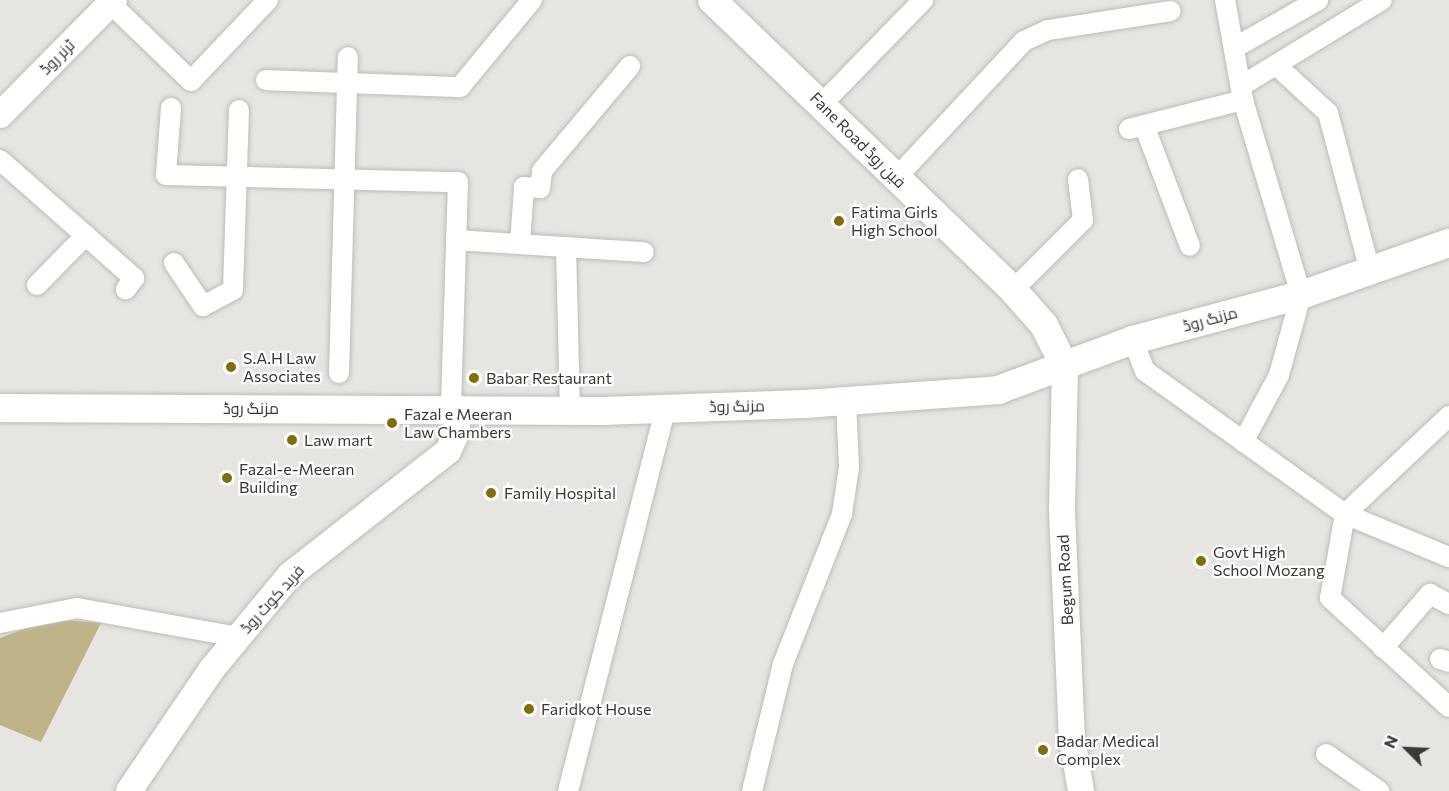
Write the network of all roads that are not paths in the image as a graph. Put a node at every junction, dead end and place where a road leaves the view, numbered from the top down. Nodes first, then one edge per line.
1 (268, 0) edge
2 (532, 0) edge
3 (712, 0) edge
4 (923, 0) edge
5 (1225, 0) edge
6 (1318, 0) edge
7 (1382, 0) edge
8 (112, 2) edge
9 (1171, 11) dead end
10 (1234, 48) junction
11 (348, 57) dead end
12 (1276, 65) junction
13 (630, 66) dead end
14 (266, 80) dead end
15 (347, 80) junction
16 (1242, 93) junction
17 (823, 103) junction
18 (171, 108) dead end
19 (239, 110) dead end
20 (0, 115) edge
21 (0, 160) edge
22 (237, 176) junction
23 (897, 177) junction
24 (343, 179) junction
25 (1078, 179) dead end
26 (86, 235) junction
27 (456, 240) junction
28 (1449, 243) edge
29 (520, 244) junction
30 (1190, 246) dead end
31 (566, 247) junction
32 (644, 252) dead end
33 (174, 263) dead end
34 (1370, 271) junction
35 (38, 285) dead end
36 (126, 289) dead end
37 (1013, 290) junction
38 (1301, 295) junction
39 (1133, 340) junction
40 (1065, 368) junction
41 (339, 373) dead end
42 (846, 400) junction
43 (666, 407) junction
44 (0, 408) edge
45 (454, 408) junction
46 (570, 411) junction
47 (1449, 416) edge
48 (1243, 442) junction
49 (1346, 514) junction
50 (1449, 557) edge
51 (1449, 604) edge
52 (0, 623) edge
53 (238, 637) junction
54 (1383, 648) junction
55 (1449, 707) edge
56 (1326, 754) dead end
57 (129, 791) edge
58 (568, 791) edge
59 (752, 791) edge
60 (1081, 791) edge
61 (1379, 791) edge

1 - 8 street
2 - 15 street
3 - 17 main road, Fane Road فین روڈ
4 - 17 street
5 - 10 street
6 - 10 street
7 - 12 street
8 - 20 street, ٹرنر روڈ
9 - 23 street
10 - 16 street
11 - 15 street
12 - 16 street
12 - 34 street
13 - 29 street
14 - 15 street
15 - 24 street
16 - 30 street
16 - 38 street
17 - 23 main road, Fane Road فین روڈ
18 - 22 street
19 - 22 street
21 - 26 street
22 - 24 street
22 - 33 street
23 - 37 main road, Fane Road فین روڈ
24 - 27 street
24 - 41 street
25 - 37 street
26 - 35 street
26 - 36 street
27 - 29 street
27 - 45 street
28 - 34 main road, مزنگ روڈ
29 - 31 street
31 - 32 street
31 - 46 street
34 - 38 main road, مزنگ روڈ
37 - 40 main road, Fane Road فین روڈ
38 - 39 main road, مزنگ روڈ
38 - 48 street
39 - 40 main road, مزنگ روڈ
39 - 48 street
40 - 42 main road, مزنگ روڈ
40 - 60 street, Begum Road
42 - 43 main road, مزنگ روڈ
42 - 59 street
43 - 46 main road, مزنگ روڈ
43 - 58 street
44 - 45 main road, مزنگ روڈ
45 - 46 main road, مزنگ روڈ
45 - 53 street, فرید کوٹ روڈ
47 - 49 street
48 - 49 street
49 - 50 street
49 - 54 street
51 - 54 street
52 - 53 street
53 - 57 street, فرید کوٹ روڈ
54 - 55 street
56 - 61 street

